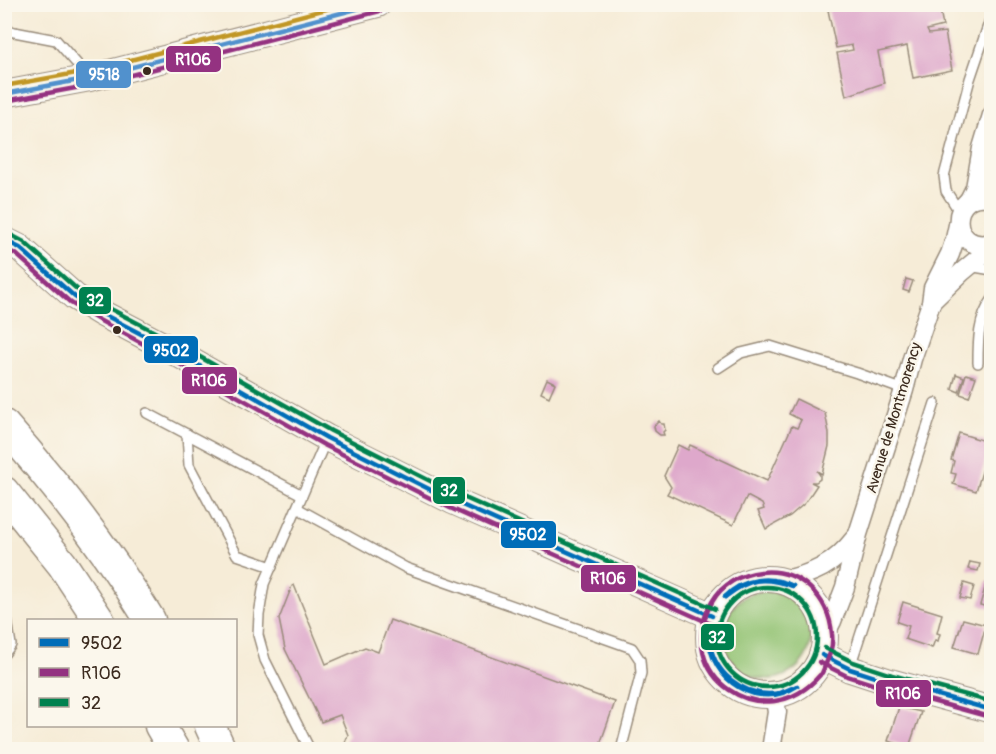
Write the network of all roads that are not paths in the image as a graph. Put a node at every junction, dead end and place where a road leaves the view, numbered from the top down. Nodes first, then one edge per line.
1 (378, 4) edge
2 (992, 14) edge
3 (4, 30) edge
4 (90, 78) junction
5 (4, 94) edge
6 (992, 115) edge
7 (987, 134) junction
8 (992, 152) edge
9 (992, 198) edge
10 (962, 212) junction
11 (4, 240) edge
12 (992, 245) edge
13 (969, 266) junction
14 (992, 270) edge
15 (992, 300) edge
16 (931, 303) junction
17 (978, 363) dead end
18 (718, 368) dead end
19 (904, 390) junction
20 (935, 403) dead end
21 (147, 413) dead end
22 (4, 425) edge
23 (187, 434) junction
24 (327, 438) junction
25 (4, 492) edge
26 (302, 495) junction
27 (297, 508) junction
28 (858, 534) junction
29 (272, 567) junction
30 (781, 581) junction
31 (712, 616) junction
32 (4, 618) edge
33 (98, 619) edge
34 (149, 619) edge
35 (823, 645) junction
36 (4, 654) edge
37 (850, 669) junction
38 (774, 694) junction
39 (992, 710) edge
40 (161, 727) edge
41 (210, 727) edge
42 (174, 750) edge
43 (221, 750) edge
44 (310, 750) edge
45 (621, 750) edge
46 (771, 750) edge

1 - 4 street
2 - 10 lane
3 - 4 lane
4 - 5 street
6 - 7 street, Avenue de Montmorency
7 - 8 street
7 - 10 street, Avenue de Montmorency
9 - 10 street
10 - 12 street
10 - 16 street, Avenue de Montmorency
11 - 24 street
12 - 13 street, Avenue de Montmorency
13 - 14 lane
13 - 16 street, Avenue de Montmorency
15 - 17 lane
16 - 19 street, Avenue de Montmorency
18 - 19 lane
19 - 28 street, Avenue de Montmorency
20 - 37 lane
21 - 23 lane
22 - 34 main road
23 - 26 lane
23 - 29 lane
24 - 26 lane
24 - 31 street
25 - 33 main road
26 - 27 lane
27 - 29 lane
27 - 45 lane
28 - 30 street, Avenue de Montmorency
28 - 35 street, Avenue de Montmorency
29 - 44 lane
30 - 31 street
30 - 35 street
31 - 38 street
32 - 36 lane
35 - 37 street
35 - 38 street
37 - 39 street
38 - 46 street
40 - 42 main road
41 - 43 main road

